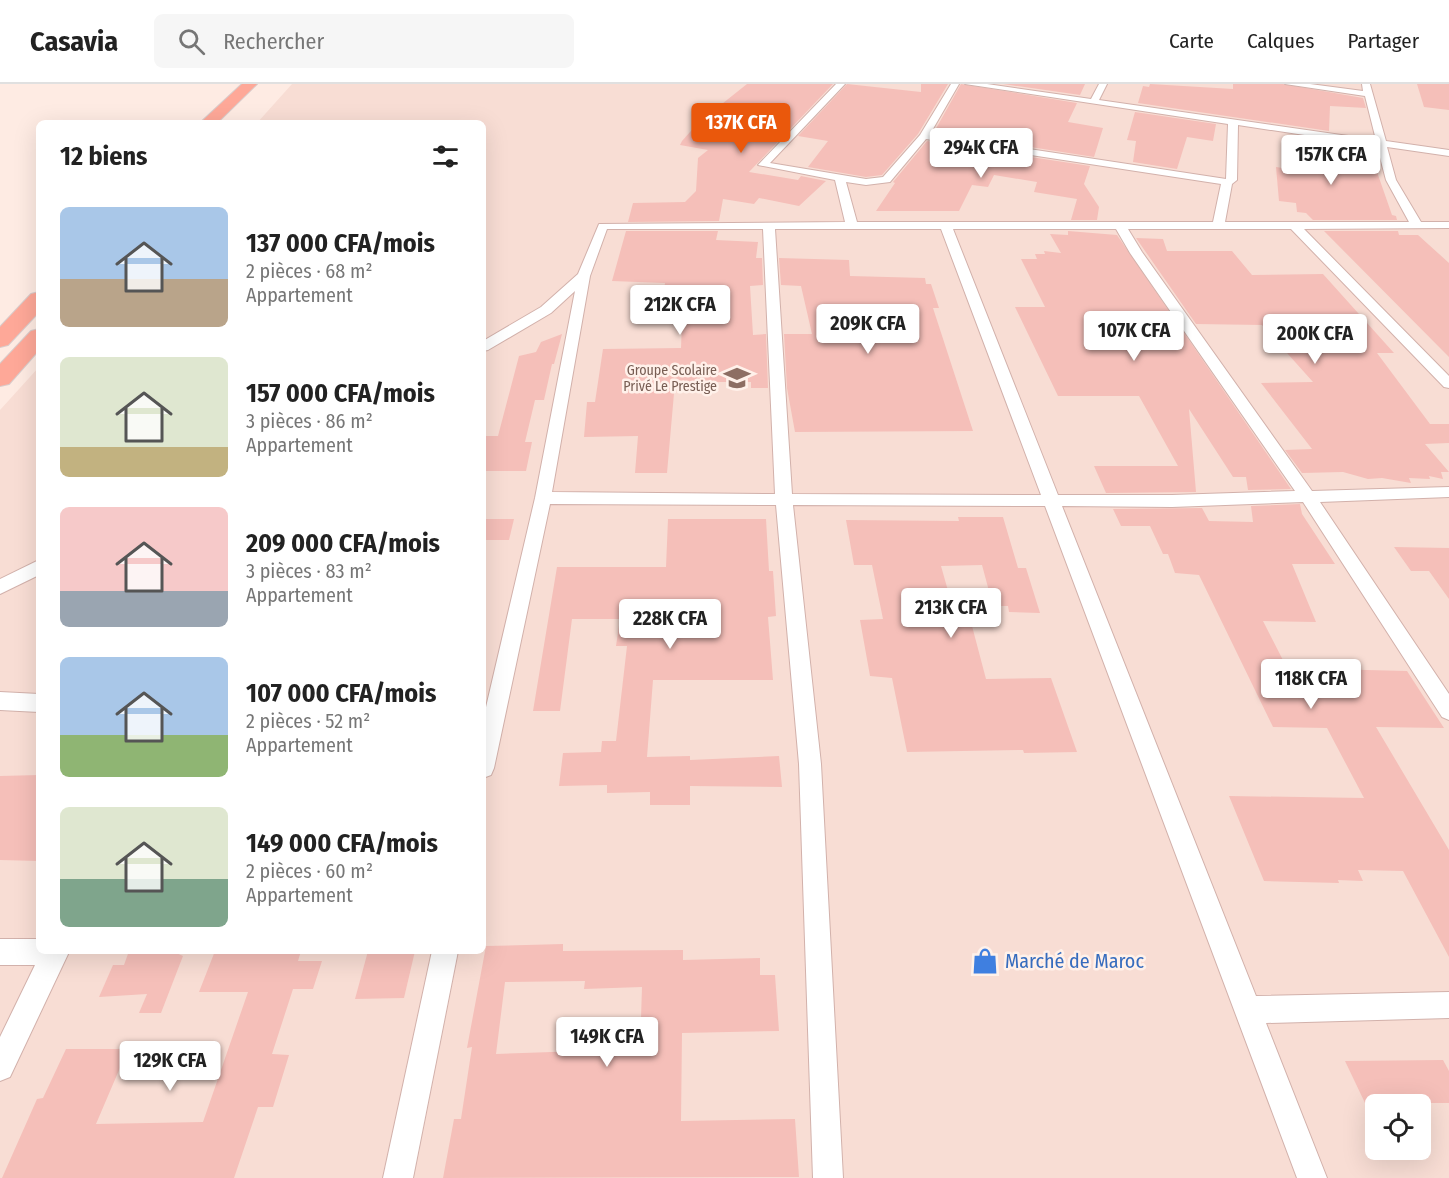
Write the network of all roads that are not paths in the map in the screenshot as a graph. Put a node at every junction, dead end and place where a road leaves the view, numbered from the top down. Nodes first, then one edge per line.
1 (841, 84) edge
2 (956, 84) edge
3 (969, 84) edge
4 (1103, 84) edge
5 (1289, 84) edge
6 (256, 87) edge
7 (1368, 89) edge
8 (1094, 102) junction
9 (212, 120) edge
10 (233, 120) edge
11 (1233, 122) junction
12 (924, 135) junction
13 (1379, 141) junction
14 (1449, 153) edge
15 (840, 178) junction
16 (1227, 182) junction
17 (1119, 224) junction
18 (852, 225) junction
19 (1417, 225) junction
20 (1449, 225) edge
21 (769, 226) junction
22 (946, 226) junction
23 (1218, 227) junction
24 (1296, 227) junction
25 (584, 276) junction
26 (36, 302) edge
27 (36, 339) edge
28 (0, 340) edge
29 (486, 345) edge
30 (0, 379) edge
31 (1449, 384) edge
32 (1449, 492) edge
33 (1308, 497) junction
34 (543, 498) junction
35 (784, 498) junction
36 (1053, 500) junction
37 (36, 569) edge
38 (0, 587) edge
39 (1427, 676) junction
40 (1449, 677) edge
41 (0, 701) edge
42 (36, 703) edge
43 (490, 705) edge
44 (1449, 711) edge
45 (486, 741) edge
46 (36, 951) edge
47 (0, 952) edge
48 (55, 954) edge
49 (444, 954) edge
50 (1449, 1005) edge
51 (1249, 1010) junction
52 (0, 1067) edge
53 (399, 1178) edge
54 (828, 1178) edge
55 (1312, 1178) edge

1 - 15 street
2 - 12 street
3 - 8 street
4 - 8 street
5 - 7 street
6 - 9 highway
6 - 10 highway
7 - 13 street
8 - 11 street
11 - 13 street
11 - 16 street
12 - 15 street
12 - 16 street
13 - 14 street
13 - 19 street
15 - 18 street
16 - 23 street
17 - 22 street
17 - 23 street
17 - 33 street
18 - 21 street
18 - 22 street
19 - 20 street
19 - 24 street
21 - 25 street
21 - 35 street
22 - 36 street
23 - 24 street
24 - 31 street
25 - 29 street
25 - 34 street
26 - 28 highway
27 - 30 highway
32 - 33 street
33 - 36 street
33 - 39 street
34 - 35 street
34 - 43 street
35 - 36 street
35 - 54 street
36 - 51 street
37 - 38 street
39 - 40 street
39 - 44 street
41 - 42 street
43 - 45 street
46 - 47 street
48 - 52 street
49 - 53 street
50 - 51 street
51 - 55 street

